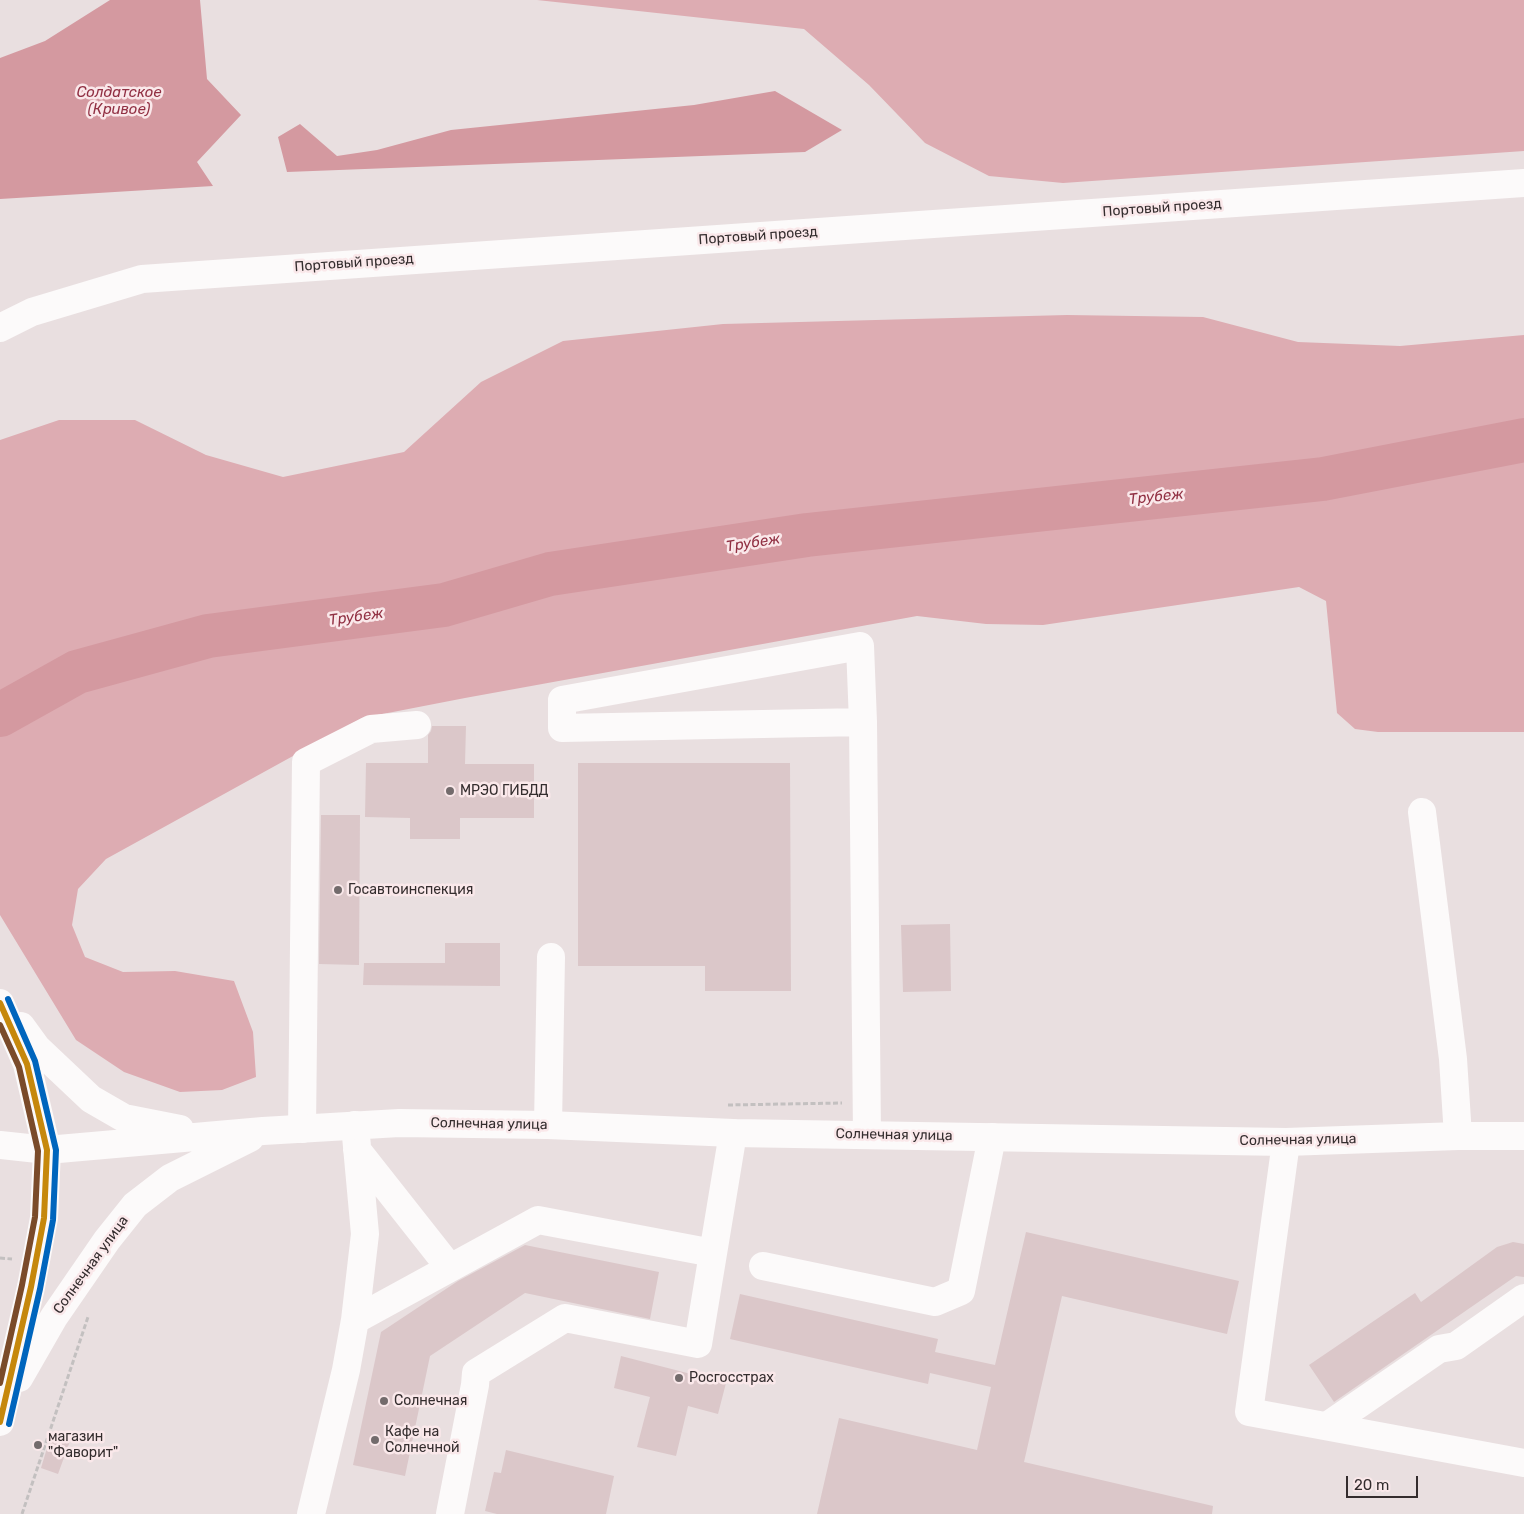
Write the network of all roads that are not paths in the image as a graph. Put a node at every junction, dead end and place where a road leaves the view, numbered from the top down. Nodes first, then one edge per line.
1 (1524, 183) edge
2 (0, 328) edge
3 (863, 722) junction
4 (417, 725) dead end
5 (1422, 812) dead end
6 (551, 958) dead end
7 (0, 995) edge
8 (0, 1004) edge
9 (548, 1125) junction
10 (302, 1129) junction
11 (263, 1131) junction
12 (733, 1132) junction
13 (211, 1135) junction
14 (867, 1135) junction
15 (1458, 1136) junction
16 (1524, 1136) edge
17 (992, 1137) junction
18 (356, 1138) junction
19 (1286, 1142) junction
20 (0, 1145) edge
21 (47, 1150) junction
22 (714, 1253) junction
23 (763, 1266) dead end
24 (450, 1268) junction
25 (1524, 1298) edge
26 (355, 1320) junction
27 (2, 1413) edge
28 (1327, 1426) junction
29 (1524, 1464) edge
30 (311, 1514) edge
31 (450, 1514) edge

1 - 2 main road, Портовый проезд
3 - 3 main road
3 - 14 main road
4 - 10 main road
5 - 15 main road
6 - 9 main road
7 - 13 main road
8 - 21 main road
9 - 12 main road, Солнечная улица
9 - 18 main road, Солнечная улица
10 - 11 main road, Солнечная улица
10 - 18 main road, Солнечная улица
11 - 13 main road, Солнечная улица
11 - 27 main road, Солнечная улица
12 - 14 main road, Солнечная улица
12 - 22 main road
13 - 21 main road, Солнечная улица
14 - 17 main road, Солнечная улица
15 - 16 main road, Солнечная улица
15 - 19 main road, Солнечная улица
17 - 19 main road, Солнечная улица
17 - 23 main road
18 - 24 main road
18 - 26 main road
19 - 28 main road
20 - 21 main road, Солнечная улица
21 - 27 main road
22 - 24 main road
22 - 31 main road
24 - 26 main road
25 - 28 main road
26 - 30 main road
28 - 29 main road

